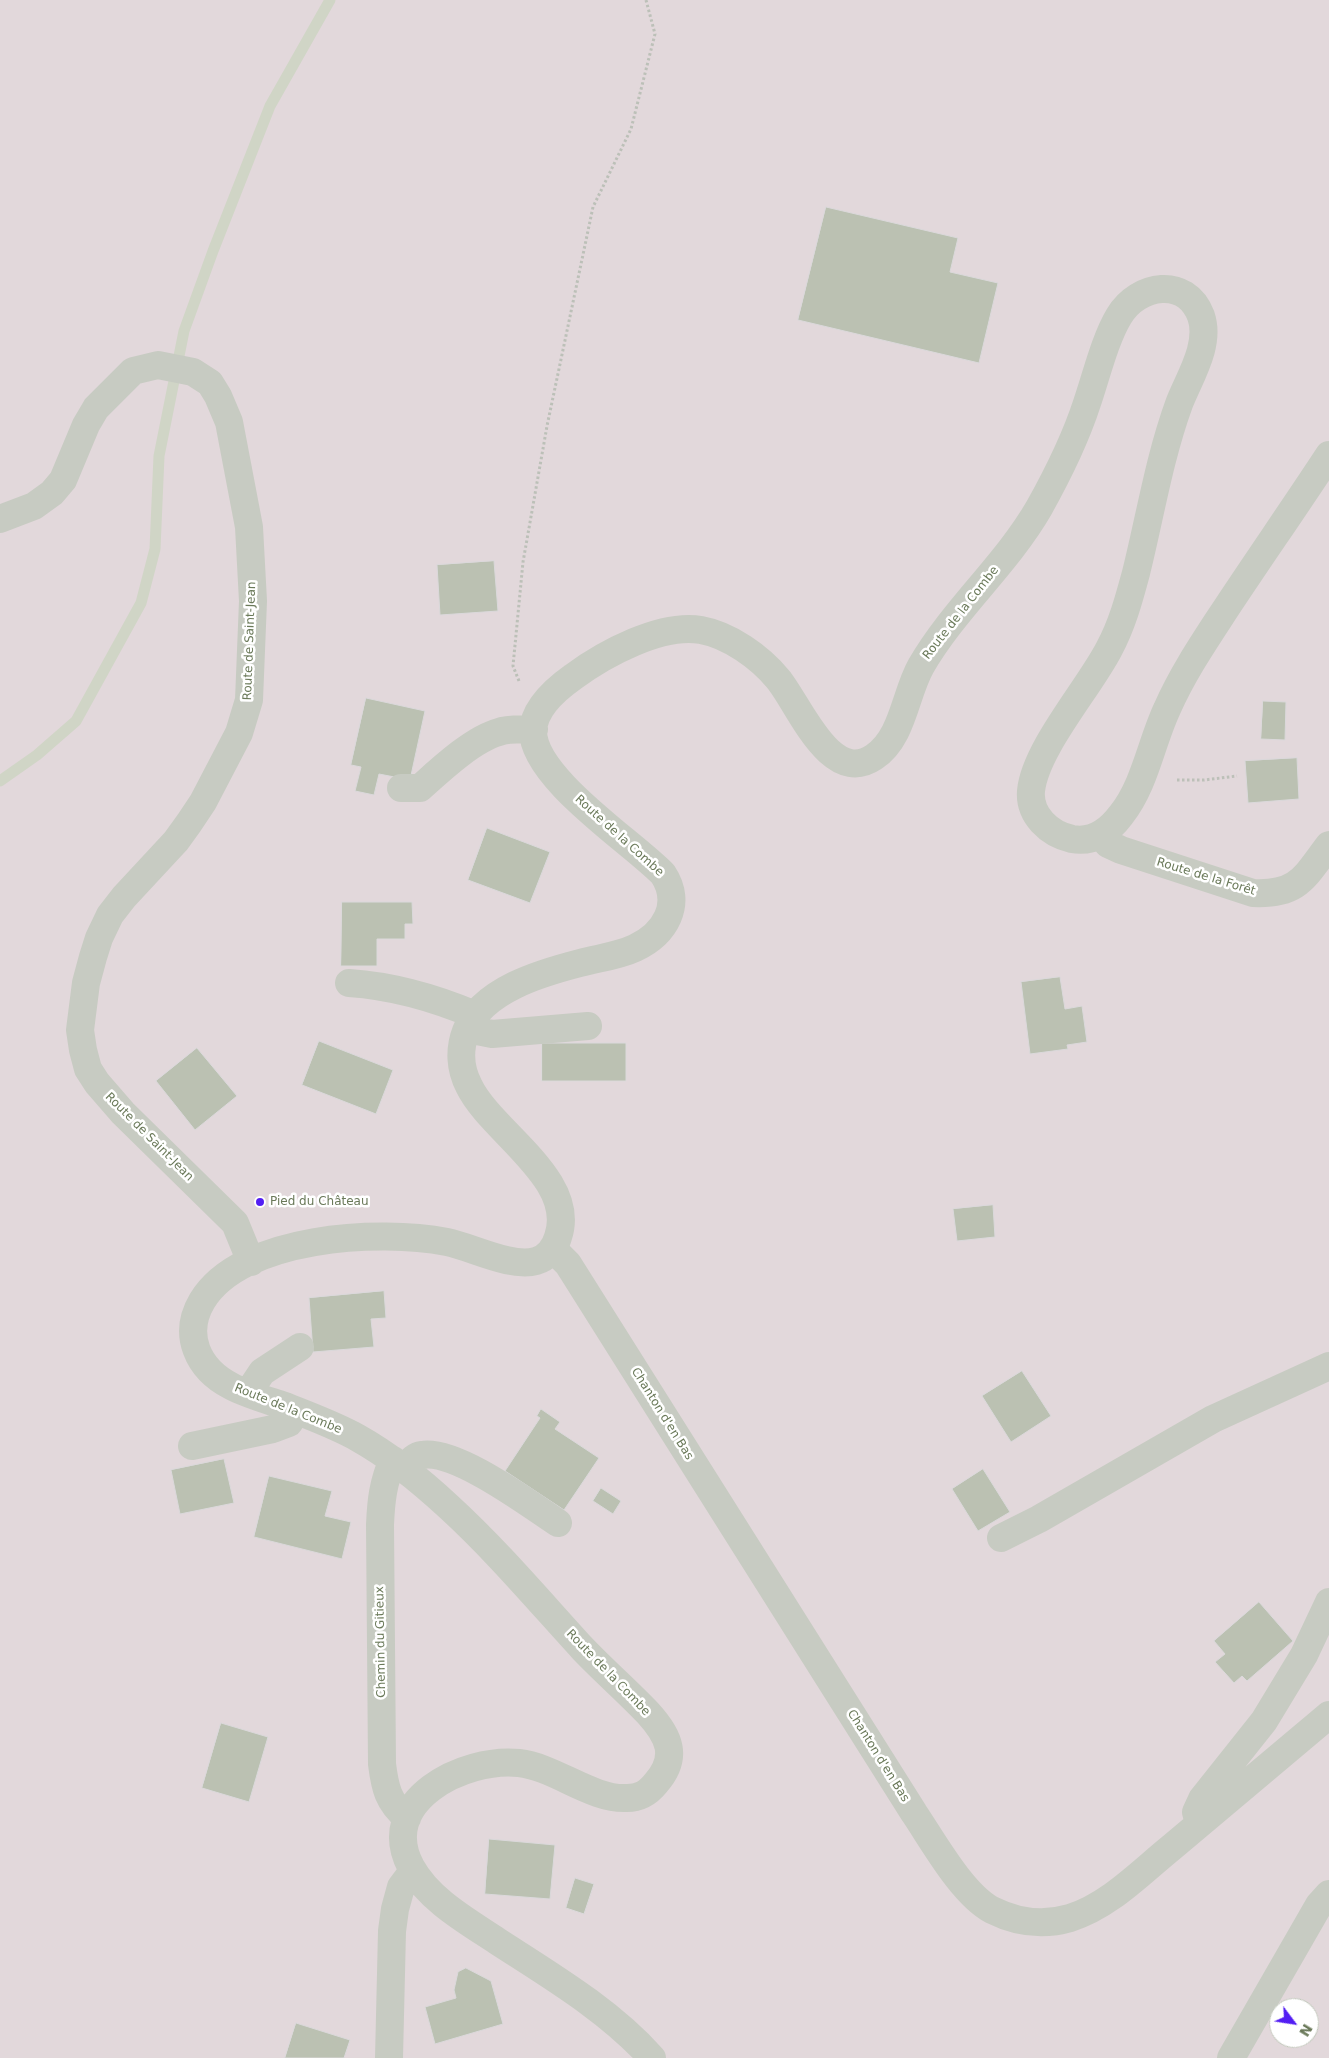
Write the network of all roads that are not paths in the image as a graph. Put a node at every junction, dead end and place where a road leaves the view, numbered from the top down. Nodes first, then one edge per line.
1 (1329, 455) edge
2 (0, 519) edge
3 (536, 721) junction
4 (402, 788) dead end
5 (1100, 834) junction
6 (1329, 845) edge
7 (349, 983) dead end
8 (471, 1022) junction
9 (588, 1026) dead end
10 (553, 1249) junction
11 (251, 1262) junction
12 (300, 1347) dead end
13 (1329, 1366) edge
14 (248, 1393) junction
15 (296, 1411) junction
16 (192, 1446) dead end
17 (398, 1464) junction
18 (558, 1523) dead end
19 (1000, 1538) dead end
20 (1329, 1602) edge
21 (1329, 1715) edge
22 (407, 1818) junction
23 (1200, 1824) junction
24 (413, 1871) junction
25 (1329, 1894) edge
26 (389, 2058) edge
27 (652, 2058) edge
28 (1232, 2058) edge

1 - 5 street
2 - 11 street, Route de Saint-Jean
3 - 4 street
3 - 5 street, Route de la Combe
3 - 8 street, Route de la Combe
5 - 6 street, Route de la Forêt
7 - 8 street
8 - 9 street
8 - 10 street
10 - 11 street, Route de la Combe
10 - 23 street, Chanton d'en Bas
11 - 14 street, Route de la Combe
12 - 14 street
13 - 19 street
14 - 15 street, Route de la Combe
15 - 16 street
15 - 17 street, Route de la Combe
17 - 18 street
17 - 22 street, Chemin du Gitieux
17 - 22 street, Route de la Combe
20 - 23 street
21 - 23 street, Chanton d'en Bas
22 - 24 street, Route de la Combe
24 - 26 street
24 - 27 street, Route de la Combe
25 - 28 street

